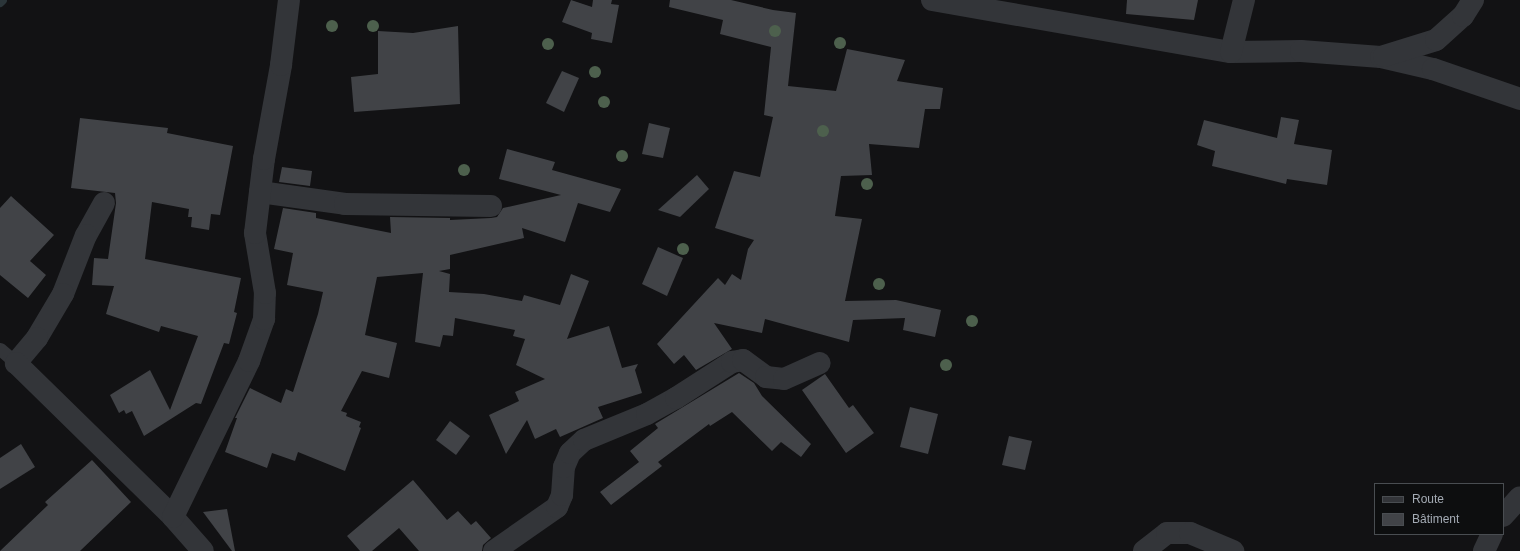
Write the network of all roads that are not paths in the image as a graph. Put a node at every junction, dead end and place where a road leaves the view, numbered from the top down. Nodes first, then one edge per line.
1 (289, 0) edge
2 (932, 0) edge
3 (1244, 0) edge
4 (1473, 0) edge
5 (1231, 52) junction
6 (1381, 57) junction
7 (1520, 99) edge
8 (260, 192) junction
9 (104, 203) dead end
10 (491, 206) dead end
11 (0, 349) edge
12 (16, 363) junction
13 (820, 363) dead end
14 (1520, 497) edge
15 (1504, 515) edge
16 (173, 517) junction
17 (1492, 535) edge
18 (203, 551) edge
19 (494, 551) edge
20 (1144, 551) edge
21 (1233, 551) edge
22 (1484, 551) edge

1 - 8 street
2 - 5 street
3 - 5 street
4 - 6 street
5 - 6 street
6 - 7 street
8 - 10 street
8 - 16 street
9 - 12 street
11 - 12 lane
12 - 16 street
13 - 19 street
14 - 15 street
16 - 18 street
17 - 22 street
20 - 21 street

